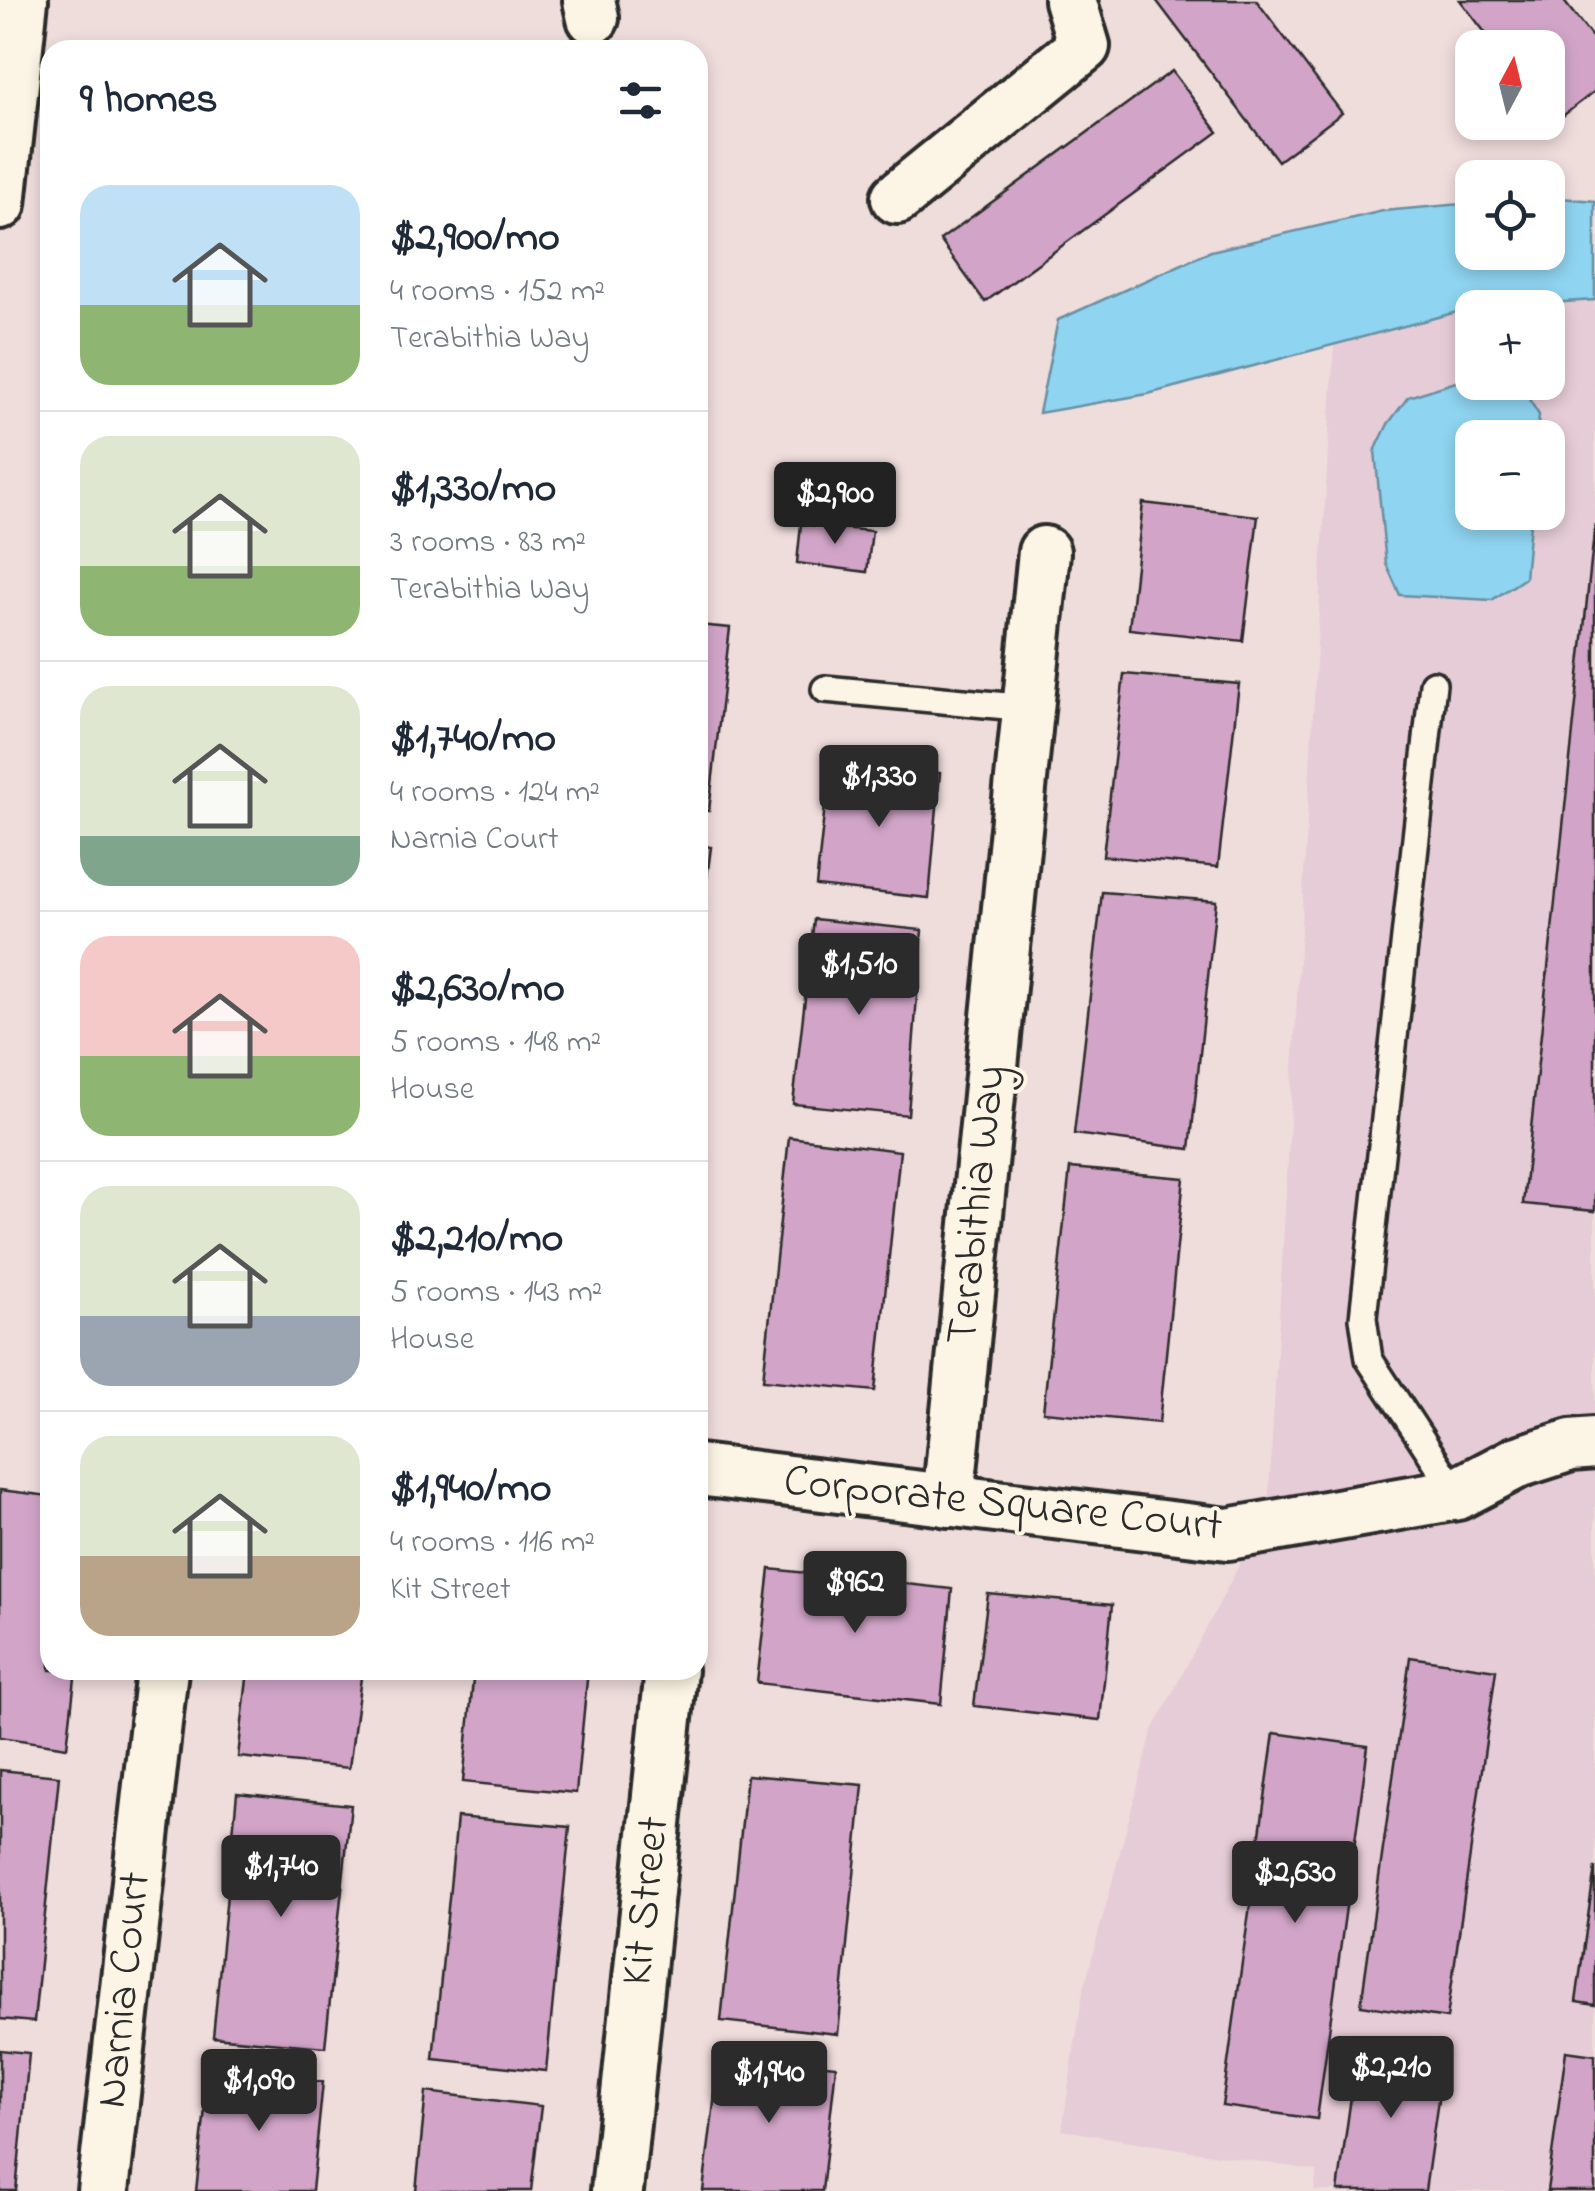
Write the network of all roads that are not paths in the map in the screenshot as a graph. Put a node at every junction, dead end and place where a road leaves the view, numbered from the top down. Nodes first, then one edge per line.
1 (22, 0) edge
2 (1070, 0) edge
3 (897, 198) dead end
4 (0, 204) edge
5 (1044, 552) dead end
6 (1433, 684) dead end
7 (825, 689) dead end
8 (1028, 708) junction
9 (1595, 1443) edge
10 (708, 1471) edge
11 (1456, 1494) junction
12 (948, 1501) junction
13 (161, 1680) edge
14 (670, 1680) edge
15 (103, 2191) edge
16 (617, 2191) edge

1 - 4 street
2 - 3 street
5 - 8 street, Terabithia Way
6 - 11 lane
7 - 8 lane
8 - 12 street, Terabithia Way
9 - 11 street, Corporate Square Court
10 - 12 street, Corporate Square Court
11 - 12 street, Corporate Square Court
13 - 15 street, Narnia Court
14 - 16 street, Kit Street

